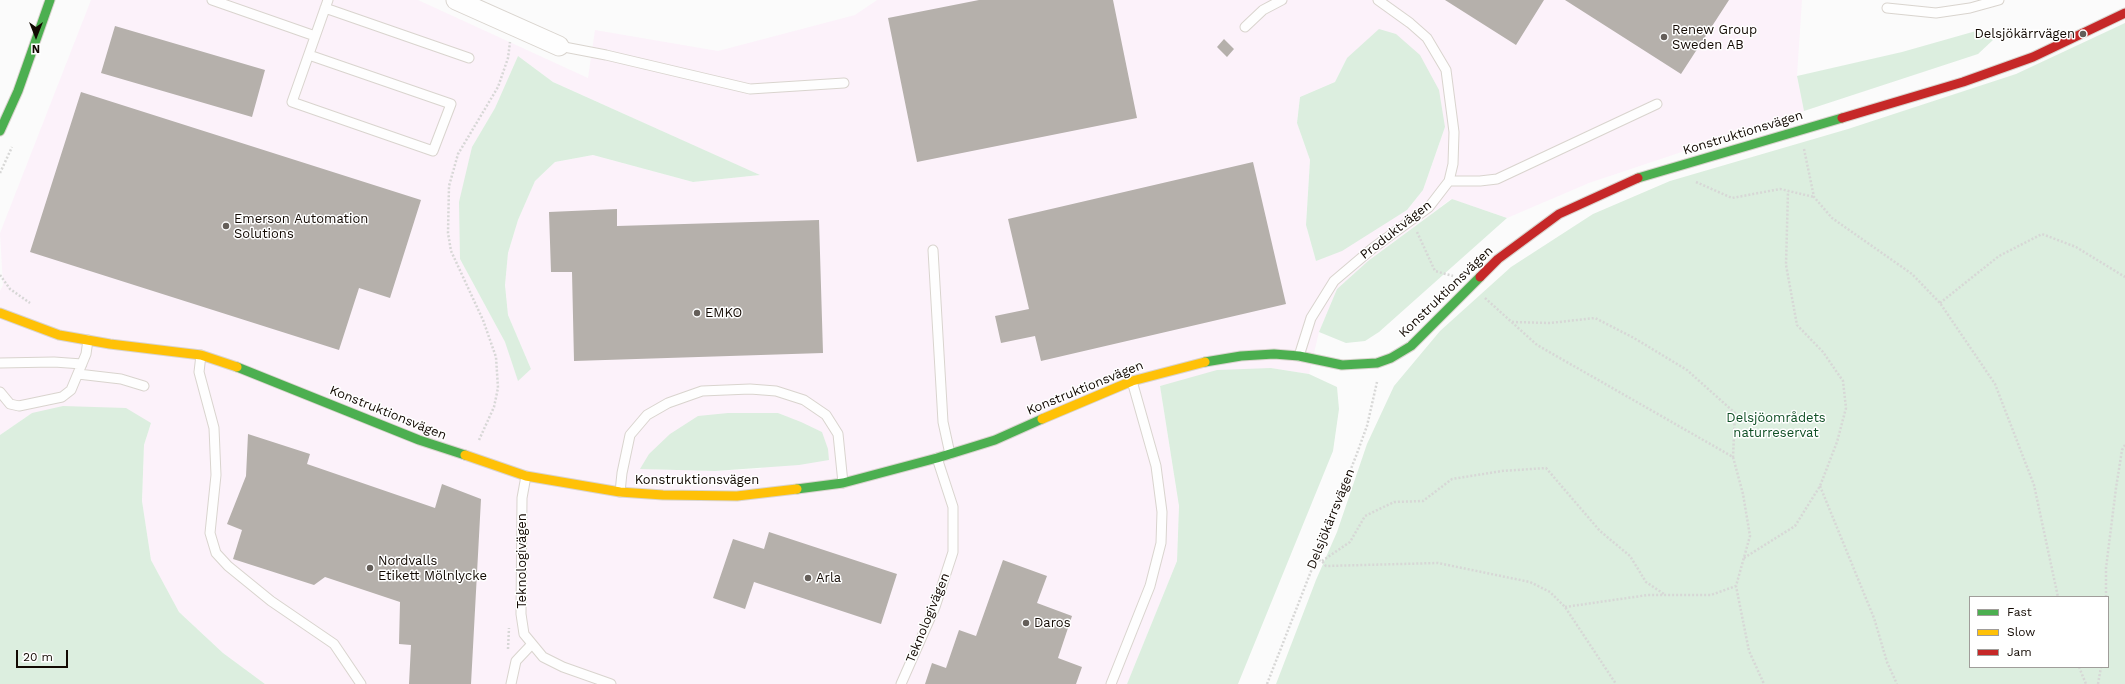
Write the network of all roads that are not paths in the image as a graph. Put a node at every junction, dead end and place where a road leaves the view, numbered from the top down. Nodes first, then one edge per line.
1 (50, 0) edge
2 (212, 0) edge
3 (456, 0) edge
4 (1282, 0) edge
5 (1378, 0) edge
6 (1999, 0) edge
7 (223, 2) edge
8 (326, 4) edge
9 (1887, 8) dead end
10 (2125, 13) edge
11 (1244, 27) dead end
12 (315, 36) junction
13 (559, 46) joint
14 (309, 55) junction
15 (469, 58) dead end
16 (844, 83) dead end
17 (1657, 104) dead end
18 (0, 131) edge
19 (1449, 181) junction
20 (933, 250) dead end
21 (0, 313) edge
22 (88, 340) junction
23 (201, 355) junction
24 (1299, 356) junction
25 (0, 363) edge
26 (82, 364) junction
27 (78, 374) junction
28 (1132, 381) junction
29 (144, 386) dead end
30 (0, 392) edge
31 (950, 454) junction
32 (937, 458) junction
33 (526, 476) junction
34 (843, 483) junction
35 (620, 492) junction
36 (532, 644) junction
37 (361, 684) edge
38 (511, 684) edge
39 (611, 684) edge
40 (901, 684) edge
41 (1111, 684) edge

1 - 18 street
2 - 7 lane
3 - 13 street
4 - 11 lane
5 - 19 lane, Produktvägen
6 - 9 lane
7 - 12 lane
8 - 12 lane
8 - 15 lane
10 - 24 street, Konstruktionsvägen
12 - 14 lane
13 - 16 lane
14 - 14 lane
17 - 19 lane
19 - 24 lane, Produktvägen
20 - 31 lane
21 - 22 street, Konstruktionsvägen
22 - 23 street, Konstruktionsvägen
22 - 26 lane
23 - 33 street, Konstruktionsvägen
23 - 37 lane
24 - 28 street, Konstruktionsvägen
25 - 26 lane
26 - 27 lane
27 - 29 lane
27 - 30 lane
28 - 31 street, Konstruktionsvägen
28 - 41 lane
31 - 32 street, Konstruktionsvägen
32 - 34 street, Konstruktionsvägen
32 - 40 lane, Teknologivägen
33 - 35 street, Konstruktionsvägen
33 - 36 lane, Teknologivägen
34 - 35 street, Konstruktionsvägen
34 - 35 lane
36 - 38 lane
36 - 39 lane, Teknologivägen

